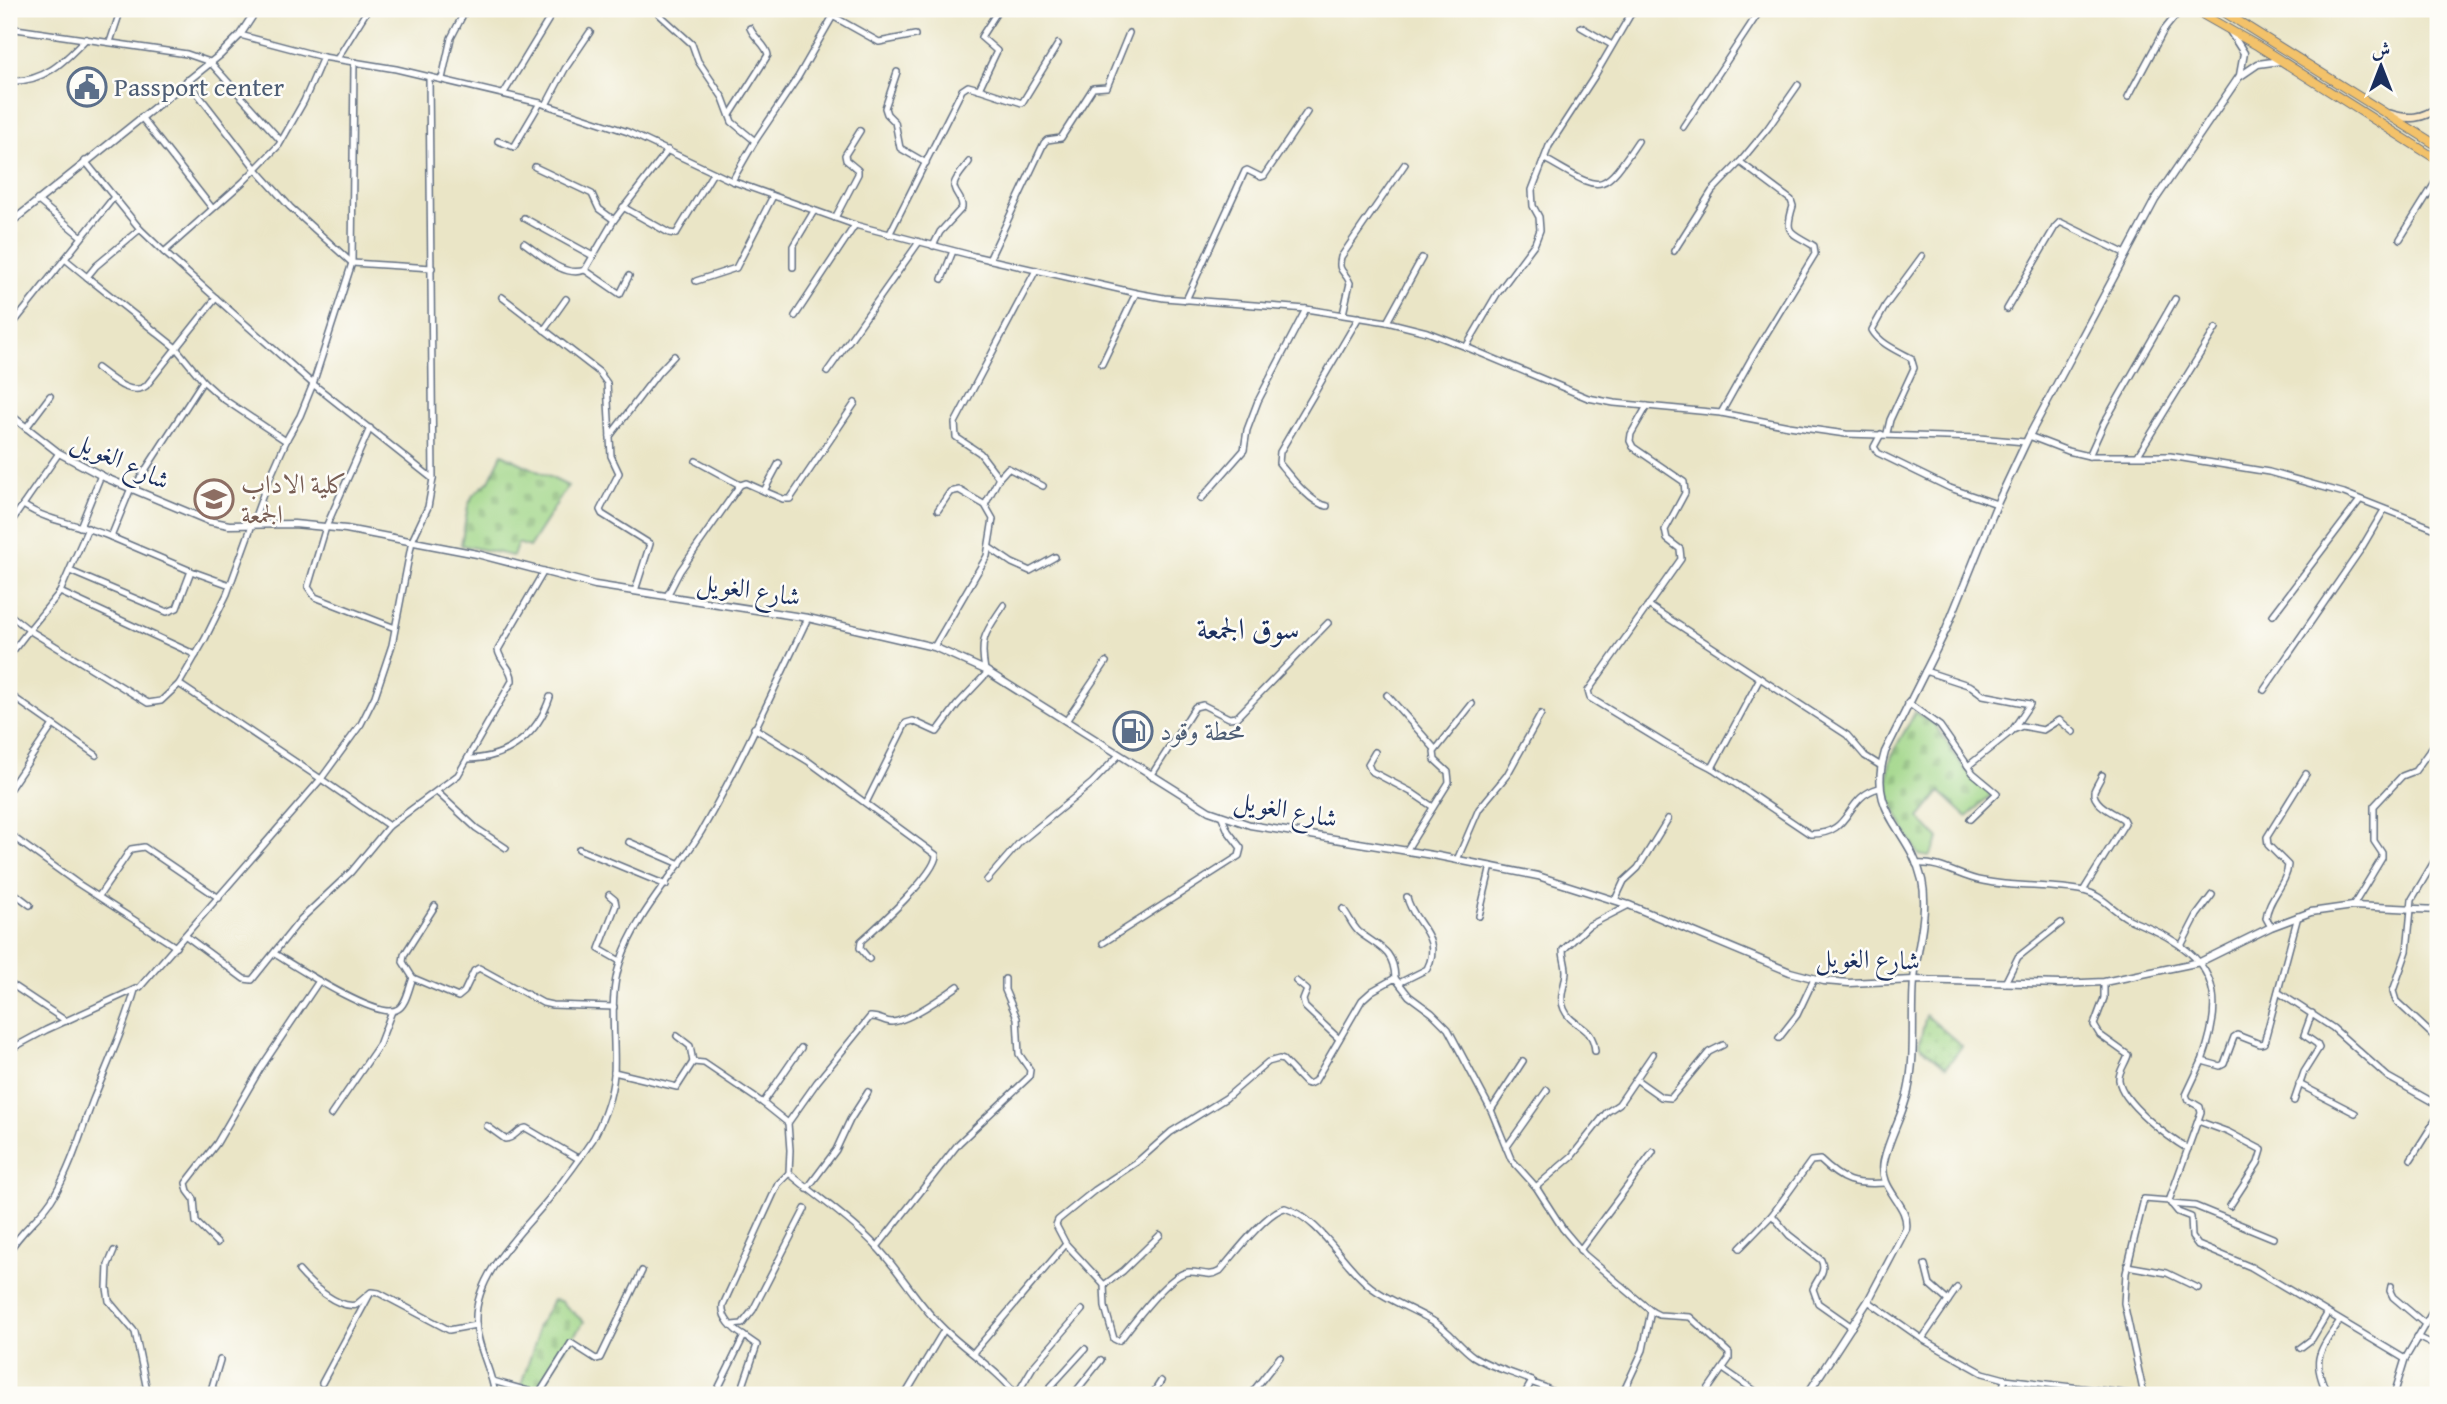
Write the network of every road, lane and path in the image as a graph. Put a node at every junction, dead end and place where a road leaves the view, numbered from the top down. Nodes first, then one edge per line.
1 (121, 9) edge
2 (257, 9) edge
3 (368, 9) edge
4 (466, 9) edge
5 (555, 9) edge
6 (657, 9) edge
7 (820, 9) edge
8 (837, 9) edge
9 (999, 9) edge
10 (1625, 9) edge
11 (1761, 9) edge
12 (2181, 9) edge
13 (2193, 9) edge
14 (2219, 9) edge
15 (1633, 10) edge
16 (2230, 11) edge
17 (832, 17) junction
18 (9, 27) edge
19 (1581, 27) dead end
20 (750, 28) dead end
21 (2230, 31) junction
22 (590, 32) dead end
23 (1129, 33) dead end
24 (915, 34) dead end
25 (240, 35) junction
26 (86, 39) junction
27 (110, 42) junction
28 (1058, 44) dead end
29 (1612, 45) junction
30 (323, 57) junction
31 (337, 59) junction
32 (2282, 61) junction
33 (210, 62) junction
34 (354, 62) junction
35 (897, 72) dead end
36 (429, 77) junction
37 (2239, 77) junction
38 (442, 79) junction
39 (187, 80) junction
40 (9, 81) edge
41 (1798, 85) dead end
42 (979, 89) junction
43 (504, 93) junction
44 (2128, 97) dead end
45 (543, 104) junction
46 (2438, 108) edge
47 (1307, 112) dead end
48 (2388, 114) junction
49 (730, 115) junction
50 (141, 117) junction
51 (1683, 127) dead end
52 (2438, 129) edge
53 (860, 131) dead end
54 (281, 141) junction
55 (498, 141) dead end
56 (755, 141) junction
57 (1639, 141) dead end
58 (2438, 146) edge
59 (668, 150) junction
60 (1545, 159) junction
61 (2438, 160) edge
62 (85, 161) junction
63 (969, 162) dead end
64 (1740, 162) junction
65 (926, 163) junction
66 (1405, 164) dead end
67 (535, 167) dead end
68 (256, 169) junction
69 (713, 173) junction
70 (2438, 178) edge
71 (732, 181) junction
72 (773, 196) junction
73 (114, 197) junction
74 (37, 200) junction
75 (624, 207) junction
76 (212, 208) junction
77 (814, 211) junction
78 (11, 218) edge
79 (524, 218) dead end
80 (835, 218) junction
81 (614, 220) junction
82 (855, 225) junction
83 (140, 229) junction
84 (889, 235) junction
85 (82, 237) junction
86 (2400, 239) dead end
87 (919, 242) junction
88 (524, 243) dead end
89 (933, 246) junction
90 (953, 251) junction
91 (1674, 251) dead end
92 (164, 252) junction
93 (2126, 254) junction
94 (593, 256) junction
95 (1922, 256) dead end
96 (1422, 258) dead end
97 (65, 259) junction
98 (989, 260) junction
99 (352, 263) junction
100 (793, 267) dead end
101 (432, 268) junction
102 (585, 270) junction
103 (1036, 270) junction
104 (629, 276) dead end
105 (87, 277) junction
106 (942, 279) dead end
107 (696, 281) dead end
108 (1136, 293) junction
109 (502, 297) dead end
110 (216, 298) junction
111 (566, 299) dead end
112 (2175, 299) dead end
113 (1186, 300) junction
114 (1306, 309) junction
115 (2007, 309) dead end
116 (1343, 314) junction
117 (795, 316) dead end
118 (1359, 317) junction
119 (1387, 322) junction
120 (2216, 328) dead end
121 (9, 329) edge
122 (544, 330) junction
123 (1466, 347) junction
124 (176, 348) junction
125 (674, 356) dead end
126 (1102, 364) dead end
127 (97, 368) dead end
128 (827, 372) dead end
129 (204, 381) junction
130 (313, 383) junction
131 (50, 396) dead end
132 (855, 402) dead end
133 (1647, 406) junction
134 (1721, 413) junction
135 (9, 414) edge
136 (26, 428) junction
137 (370, 428) junction
138 (1884, 434) junction
139 (610, 436) junction
140 (2027, 439) junction
141 (286, 441) junction
142 (59, 453) junction
143 (2138, 455) junction
144 (2089, 456) junction
145 (696, 461) dead end
146 (779, 463) dead end
147 (101, 475) junction
148 (999, 478) junction
149 (433, 479) junction
150 (740, 485) junction
151 (1043, 486) dead end
152 (132, 488) junction
153 (764, 491) junction
154 (1201, 499) dead end
155 (2360, 500) junction
156 (1997, 504) junction
157 (23, 505) junction
158 (985, 505) junction
159 (1327, 506) dead end
160 (938, 510) dead end
161 (2384, 510) junction
162 (9, 525) edge
163 (251, 526) junction
164 (80, 527) junction
165 (326, 527) junction
166 (88, 528) junction
167 (2438, 530) edge
168 (111, 537) junction
169 (412, 541) junction
170 (990, 548) junction
171 (1055, 557) dead end
172 (70, 571) junction
173 (191, 571) junction
174 (544, 571) junction
175 (230, 585) junction
176 (635, 591) junction
177 (60, 592) junction
178 (667, 596) junction
179 (1004, 605) dead end
180 (1648, 605) junction
181 (9, 614) edge
182 (2273, 615) dead end
183 (808, 618) junction
184 (1328, 623) dead end
185 (395, 628) junction
186 (29, 630) junction
187 (934, 647) junction
188 (196, 655) junction
189 (9, 656) edge
190 (1106, 663) dead end
191 (986, 671) junction
192 (1925, 671) junction
193 (1760, 678) junction
194 (179, 684) junction
195 (2264, 690) dead end
196 (9, 694) edge
197 (1387, 695) dead end
198 (550, 697) dead end
199 (1908, 703) junction
200 (1472, 704) dead end
201 (1541, 714) dead end
202 (1066, 721) junction
203 (53, 725) junction
204 (754, 729) junction
205 (2011, 732) junction
206 (2073, 733) dead end
207 (2438, 738) edge
208 (1435, 749) junction
209 (1375, 752) dead end
210 (96, 755) dead end
211 (1119, 755) junction
212 (469, 759) junction
213 (1881, 766) junction
214 (1968, 766) junction
215 (1712, 768) junction
216 (2306, 774) dead end
217 (2102, 775) dead end
218 (1151, 776) junction
219 (321, 779) junction
220 (1879, 788) junction
221 (9, 790) edge
222 (436, 792) junction
223 (866, 803) junction
224 (1433, 807) junction
225 (1222, 817) junction
226 (1668, 819) dead end
227 (1970, 819) dead end
228 (389, 825) junction
229 (9, 834) edge
230 (629, 842) dead end
231 (506, 848) dead end
232 (579, 849) dead end
233 (1406, 851) junction
234 (2438, 855) edge
235 (1457, 860) junction
236 (680, 864) junction
237 (1916, 864) junction
238 (1491, 866) junction
239 (987, 880) dead end
240 (666, 885) junction
241 (9, 889) edge
242 (2083, 891) junction
243 (609, 895) dead end
244 (2212, 895) dead end
245 (99, 896) junction
246 (1407, 897) dead end
247 (219, 898) junction
248 (1615, 900) junction
249 (30, 905) dead end
250 (1629, 905) junction
251 (435, 906) dead end
252 (2353, 906) junction
253 (1343, 909) dead end
254 (2411, 909) junction
255 (2438, 910) edge
256 (1479, 916) dead end
257 (2298, 916) junction
258 (2061, 923) dead end
259 (2272, 927) junction
260 (186, 936) junction
261 (1103, 943) dead end
262 (2181, 946) junction
263 (176, 947) junction
264 (275, 954) junction
265 (869, 959) dead end
266 (620, 961) junction
267 (2200, 962) junction
268 (413, 978) junction
269 (1005, 979) dead end
270 (1814, 979) junction
271 (1397, 980) junction
272 (1914, 980) junction
273 (319, 981) junction
274 (1296, 981) dead end
275 (2104, 982) junction
276 (9, 983) edge
277 (2005, 983) junction
278 (958, 986) dead end
279 (135, 990) junction
280 (2278, 992) junction
281 (614, 1006) junction
282 (392, 1011) junction
283 (2312, 1013) junction
284 (66, 1021) junction
285 (677, 1036) dead end
286 (1779, 1038) dead end
287 (1339, 1039) junction
288 (2438, 1040) edge
289 (1723, 1045) dead end
290 (801, 1048) dead end
291 (9, 1050) edge
292 (1595, 1051) dead end
293 (1653, 1054) dead end
294 (1523, 1061) dead end
295 (2202, 1061) junction
296 (693, 1062) junction
297 (614, 1072) junction
298 (1637, 1080) junction
299 (2299, 1084) junction
300 (1547, 1090) dead end
301 (868, 1092) dead end
302 (2294, 1101) dead end
303 (763, 1103) junction
304 (2438, 1105) edge
305 (1491, 1110) junction
306 (2355, 1113) dead end
307 (331, 1115) dead end
308 (2438, 1116) edge
309 (2198, 1121) junction
310 (788, 1123) junction
311 (487, 1126) dead end
312 (1506, 1148) junction
313 (2188, 1149) junction
314 (1653, 1152) dead end
315 (579, 1159) junction
316 (2411, 1159) dead end
317 (789, 1173) junction
318 (1885, 1183) junction
319 (1536, 1187) junction
320 (807, 1189) junction
321 (2170, 1203) junction
322 (2230, 1206) dead end
323 (805, 1209) dead end
324 (1772, 1215) junction
325 (1160, 1235) dead end
326 (2273, 1238) dead end
327 (217, 1243) dead end
328 (1066, 1244) junction
329 (877, 1247) junction
330 (1740, 1248) dead end
331 (1580, 1250) junction
332 (114, 1251) dead end
333 (9, 1252) edge
334 (1925, 1265) dead end
335 (2127, 1266) junction
336 (299, 1271) dead end
337 (642, 1271) dead end
338 (1104, 1285) junction
339 (2391, 1286) dead end
340 (1957, 1288) dead end
341 (2198, 1288) dead end
342 (371, 1292) junction
343 (1868, 1301) junction
344 (1948, 1301) junction
345 (2438, 1302) edge
346 (1082, 1310) dead end
347 (1651, 1311) junction
348 (2327, 1314) junction
349 (2339, 1322) junction
350 (2425, 1324) junction
351 (476, 1325) junction
352 (732, 1325) junction
353 (1852, 1327) junction
354 (944, 1330) junction
355 (744, 1336) junction
356 (2417, 1337) junction
357 (1922, 1339) junction
358 (2438, 1347) edge
359 (2300, 1348) dead end
360 (1085, 1349) dead end
361 (973, 1353) junction
362 (1280, 1357) dead end
363 (2405, 1359) junction
364 (220, 1360) dead end
365 (1101, 1360) dead end
366 (1723, 1369) junction
367 (2005, 1380) junction
368 (493, 1381) junction
369 (1161, 1381) dead end
370 (1532, 1381) junction
371 (322, 1383) dead end
372 (148, 1395) edge
373 (218, 1395) edge
374 (495, 1395) edge
375 (715, 1395) edge
376 (740, 1395) edge
377 (905, 1395) edge
378 (1017, 1395) edge
379 (1043, 1395) edge
380 (1073, 1395) edge
381 (1152, 1395) edge
382 (1250, 1395) edge
383 (1524, 1395) edge
384 (1559, 1395) edge
385 (1622, 1395) edge
386 (1704, 1395) edge
387 (1760, 1395) edge
388 (1807, 1395) edge
389 (2001, 1395) edge
390 (2142, 1395) edge
391 (2328, 1395) edge
392 (2394, 1395) edge

1 - 27 street
2 - 25 street
3 - 31 street
4 - 38 street
5 - 43 street
6 - 49 street
7 - 17 street
8 - 17 street
9 - 42 street
10 - 15 street
11 - 51 street
12 - 44 street
13 - 21 highway
14 - 16 highway
15 - 29 street
16 - 48 highway
17 - 24 street
17 - 56 street
18 - 26 street
19 - 29 street
20 - 49 street
21 - 32 highway
21 - 37 street
22 - 45 street
23 - 98 street
25 - 30 street
25 - 33 street
26 - 27 street
26 - 40 street
27 - 33 street
28 - 42 street
29 - 60 street
30 - 31 street
30 - 54 street
31 - 34 street
32 - 37 street
32 - 61 highway
33 - 39 street
33 - 54 street
34 - 36 street
34 - 99 street
35 - 65 street
36 - 38 street
36 - 101 street
37 - 93 street
38 - 43 street
39 - 50 street
39 - 68 street
41 - 64 street
42 - 65 street
43 - 45 street
45 - 55 street
45 - 59 street
46 - 48 main road
46 - 52 main road
47 - 113 street
48 - 58 highway
49 - 56 street
50 - 62 street
50 - 76 street
53 - 80 street
54 - 68 street
56 - 71 street
57 - 60 street
59 - 69 street
59 - 75 street
60 - 123 street
62 - 73 street
62 - 74 street
63 - 89 street
64 - 91 street
64 - 134 street
65 - 84 street
66 - 116 street
67 - 81 street
68 - 76 street
68 - 99 street
69 - 71 street
69 - 75 street
70 - 86 street
71 - 72 street
72 - 77 street
72 - 107 street
73 - 83 street
73 - 85 street
74 - 78 street
74 - 85 street
75 - 81 street
76 - 92 street
77 - 80 street
77 - 100 street
79 - 94 street
80 - 82 street
81 - 94 street
82 - 84 street
82 - 117 street
83 - 92 street
83 - 105 street
84 - 87 street
85 - 97 street
87 - 89 street
87 - 128 street
88 - 102 street
89 - 90 street
90 - 98 street
90 - 106 street
92 - 110 street
93 - 115 street
93 - 140 street
94 - 102 street
95 - 138 street
96 - 119 street
97 - 105 street
97 - 121 street
98 - 103 street
99 - 101 street
99 - 130 street
101 - 149 street
102 - 104 street
103 - 108 street
103 - 148 street
105 - 124 street
108 - 113 street
108 - 126 street
109 - 122 street
110 - 124 street
110 - 130 street
111 - 122 street
112 - 144 street
113 - 114 street
114 - 116 street
114 - 154 street
116 - 118 street
118 - 119 street
118 - 159 street
119 - 123 street
120 - 143 street
122 - 139 street
123 - 133 street
124 - 127 street
124 - 129 street
125 - 139 street
129 - 141 street
129 - 152 street
130 - 137 street
130 - 141 street
131 - 136 street
132 - 153 street
133 - 134 street
133 - 180 street
134 - 138 street
135 - 136 street, شارع الغويل
136 - 142 street, شارع الغويل
137 - 149 street
137 - 165 street
138 - 140 street
138 - 156 street
139 - 176 street
140 - 144 street
140 - 156 street
141 - 163 street
142 - 147 street, شارع الغويل
142 - 157 street
143 - 144 street
143 - 155 street
145 - 150 street
146 - 153 street
147 - 152 street, شارع الغويل
147 - 164 street
148 - 151 street
148 - 158 street
149 - 169 street
150 - 153 street
150 - 178 street
152 - 163 street, شارع الغويل
152 - 168 street
155 - 161 street
155 - 182 street
156 - 192 street
157 - 162 street
157 - 164 street
158 - 160 street
158 - 170 street
161 - 167 street
161 - 195 street
163 - 165 street, شارع الغويل
163 - 175 street
164 - 166 street
165 - 169 street, شارع الغويل
165 - 185 street
166 - 168 street
166 - 172 street
168 - 173 street
169 - 174 street, شارع الغويل
169 - 185 street
170 - 171 street
170 - 187 street
172 - 173 street
172 - 177 street
173 - 175 street
174 - 176 street, شارع الغويل
174 - 212 street
175 - 188 street
176 - 178 street, شارع الغويل
177 - 186 street
177 - 188 street
178 - 183 street, شارع الغويل
179 - 191 street
180 - 193 street
180 - 215 street
181 - 186 street
183 - 187 street, شارع الغويل
183 - 204 street
184 - 218 street
185 - 219 street
186 - 189 street
186 - 194 street
187 - 191 street, شارع الغويل
188 - 194 street
190 - 202 street
191 - 202 street, شارع الغويل
191 - 223 street
192 - 199 street
192 - 205 street
193 - 213 street
193 - 215 street
194 - 219 street
196 - 203 street
197 - 208 street
198 - 212 street
199 - 213 street
199 - 214 street
200 - 208 street
201 - 235 street
202 - 211 street, شارع الغويل
203 - 210 street
203 - 221 street
204 - 223 street
204 - 236 street
205 - 206 street
205 - 214 street
207 - 252 street
208 - 224 street
209 - 224 street
211 - 218 street, شارع الغويل
211 - 239 street
212 - 222 street
213 - 220 street
214 - 227 street
215 - 220 street
216 - 259 street
217 - 242 street
218 - 225 street, شارع الغويل
219 - 228 street
219 - 247 street
220 - 237 street
222 - 228 street
222 - 231 street
223 - 265 street
224 - 233 street
225 - 233 street, شارع الغويل
225 - 261 street
226 - 248 street
228 - 264 street
229 - 245 street
230 - 236 street
232 - 240 street
233 - 235 street, شارع الغويل
234 - 254 street
235 - 238 street, شارع الغويل
236 - 240 street
237 - 242 street
237 - 272 street
238 - 248 street, شارع الغويل
238 - 256 street
240 - 266 street
241 - 249 street
242 - 262 street
243 - 266 street
244 - 262 street
245 - 247 street
245 - 263 street
246 - 271 street
247 - 260 street
248 - 250 street, شارع الغويل
250 - 270 street, شارع الغويل
250 - 292 street
251 - 268 street
252 - 254 street, شارع الغويل
252 - 257 street, شارع الغويل
253 - 271 street
254 - 255 street, شارع الغويل
254 - 288 street
257 - 259 street, شارع الغويل
257 - 280 street
258 - 277 street
259 - 267 street, شارع الغويل
260 - 263 street
260 - 264 street
262 - 267 street
263 - 279 street
264 - 273 street
266 - 281 street
267 - 275 street, شارع الغويل
267 - 295 street
268 - 281 street
268 - 282 street
269 - 329 street
270 - 272 street, شارع الغويل
270 - 286 street
271 - 287 street
271 - 305 street
272 - 277 street, شارع الغويل
272 - 318 street
273 - 282 street
273 - 327 street
274 - 287 street
275 - 277 street, شارع الغويل
275 - 313 street
276 - 284 street
278 - 310 street
279 - 284 street
279 - 333 street
280 - 283 street
280 - 295 street
281 - 297 street
282 - 307 street
283 - 299 street
283 - 304 street
284 - 291 street
285 - 296 street
287 - 328 street
289 - 298 street
290 - 303 street
293 - 298 street
294 - 305 street
295 - 309 street
296 - 297 street
296 - 303 street
297 - 315 street
298 - 319 street
299 - 302 street
299 - 306 street
300 - 312 street
301 - 320 street
303 - 310 street
305 - 312 street
308 - 316 street
309 - 313 street
309 - 322 street
310 - 317 street
311 - 315 street
312 - 319 street
313 - 321 street
314 - 331 street
315 - 351 street
317 - 320 street
317 - 352 street
318 - 324 street
318 - 343 street
319 - 331 street
320 - 329 street
321 - 326 street
321 - 335 street
321 - 348 street
323 - 352 street
324 - 330 street
324 - 353 street
325 - 338 street
328 - 338 street
328 - 361 street
329 - 354 street
331 - 347 street
332 - 372 street
334 - 344 street
335 - 341 street
335 - 390 street
336 - 342 street
337 - 368 street
338 - 370 street
339 - 350 street
340 - 344 street
342 - 351 street
342 - 371 street
343 - 353 street
343 - 357 street
344 - 357 street
345 - 350 street
346 - 378 street
347 - 366 street
347 - 385 street
348 - 349 street
348 - 359 street
349 - 363 street
349 - 391 street
350 - 356 street
351 - 368 street
352 - 355 street
353 - 388 street
354 - 361 street
354 - 377 street
355 - 375 street
355 - 376 street
356 - 358 street
356 - 363 street
357 - 367 street
360 - 379 street
361 - 378 street
362 - 382 street
363 - 392 street
364 - 373 street
365 - 380 street
366 - 386 street
366 - 387 street
367 - 389 street
367 - 390 street
368 - 374 street
369 - 381 street
370 - 383 street
370 - 384 street

